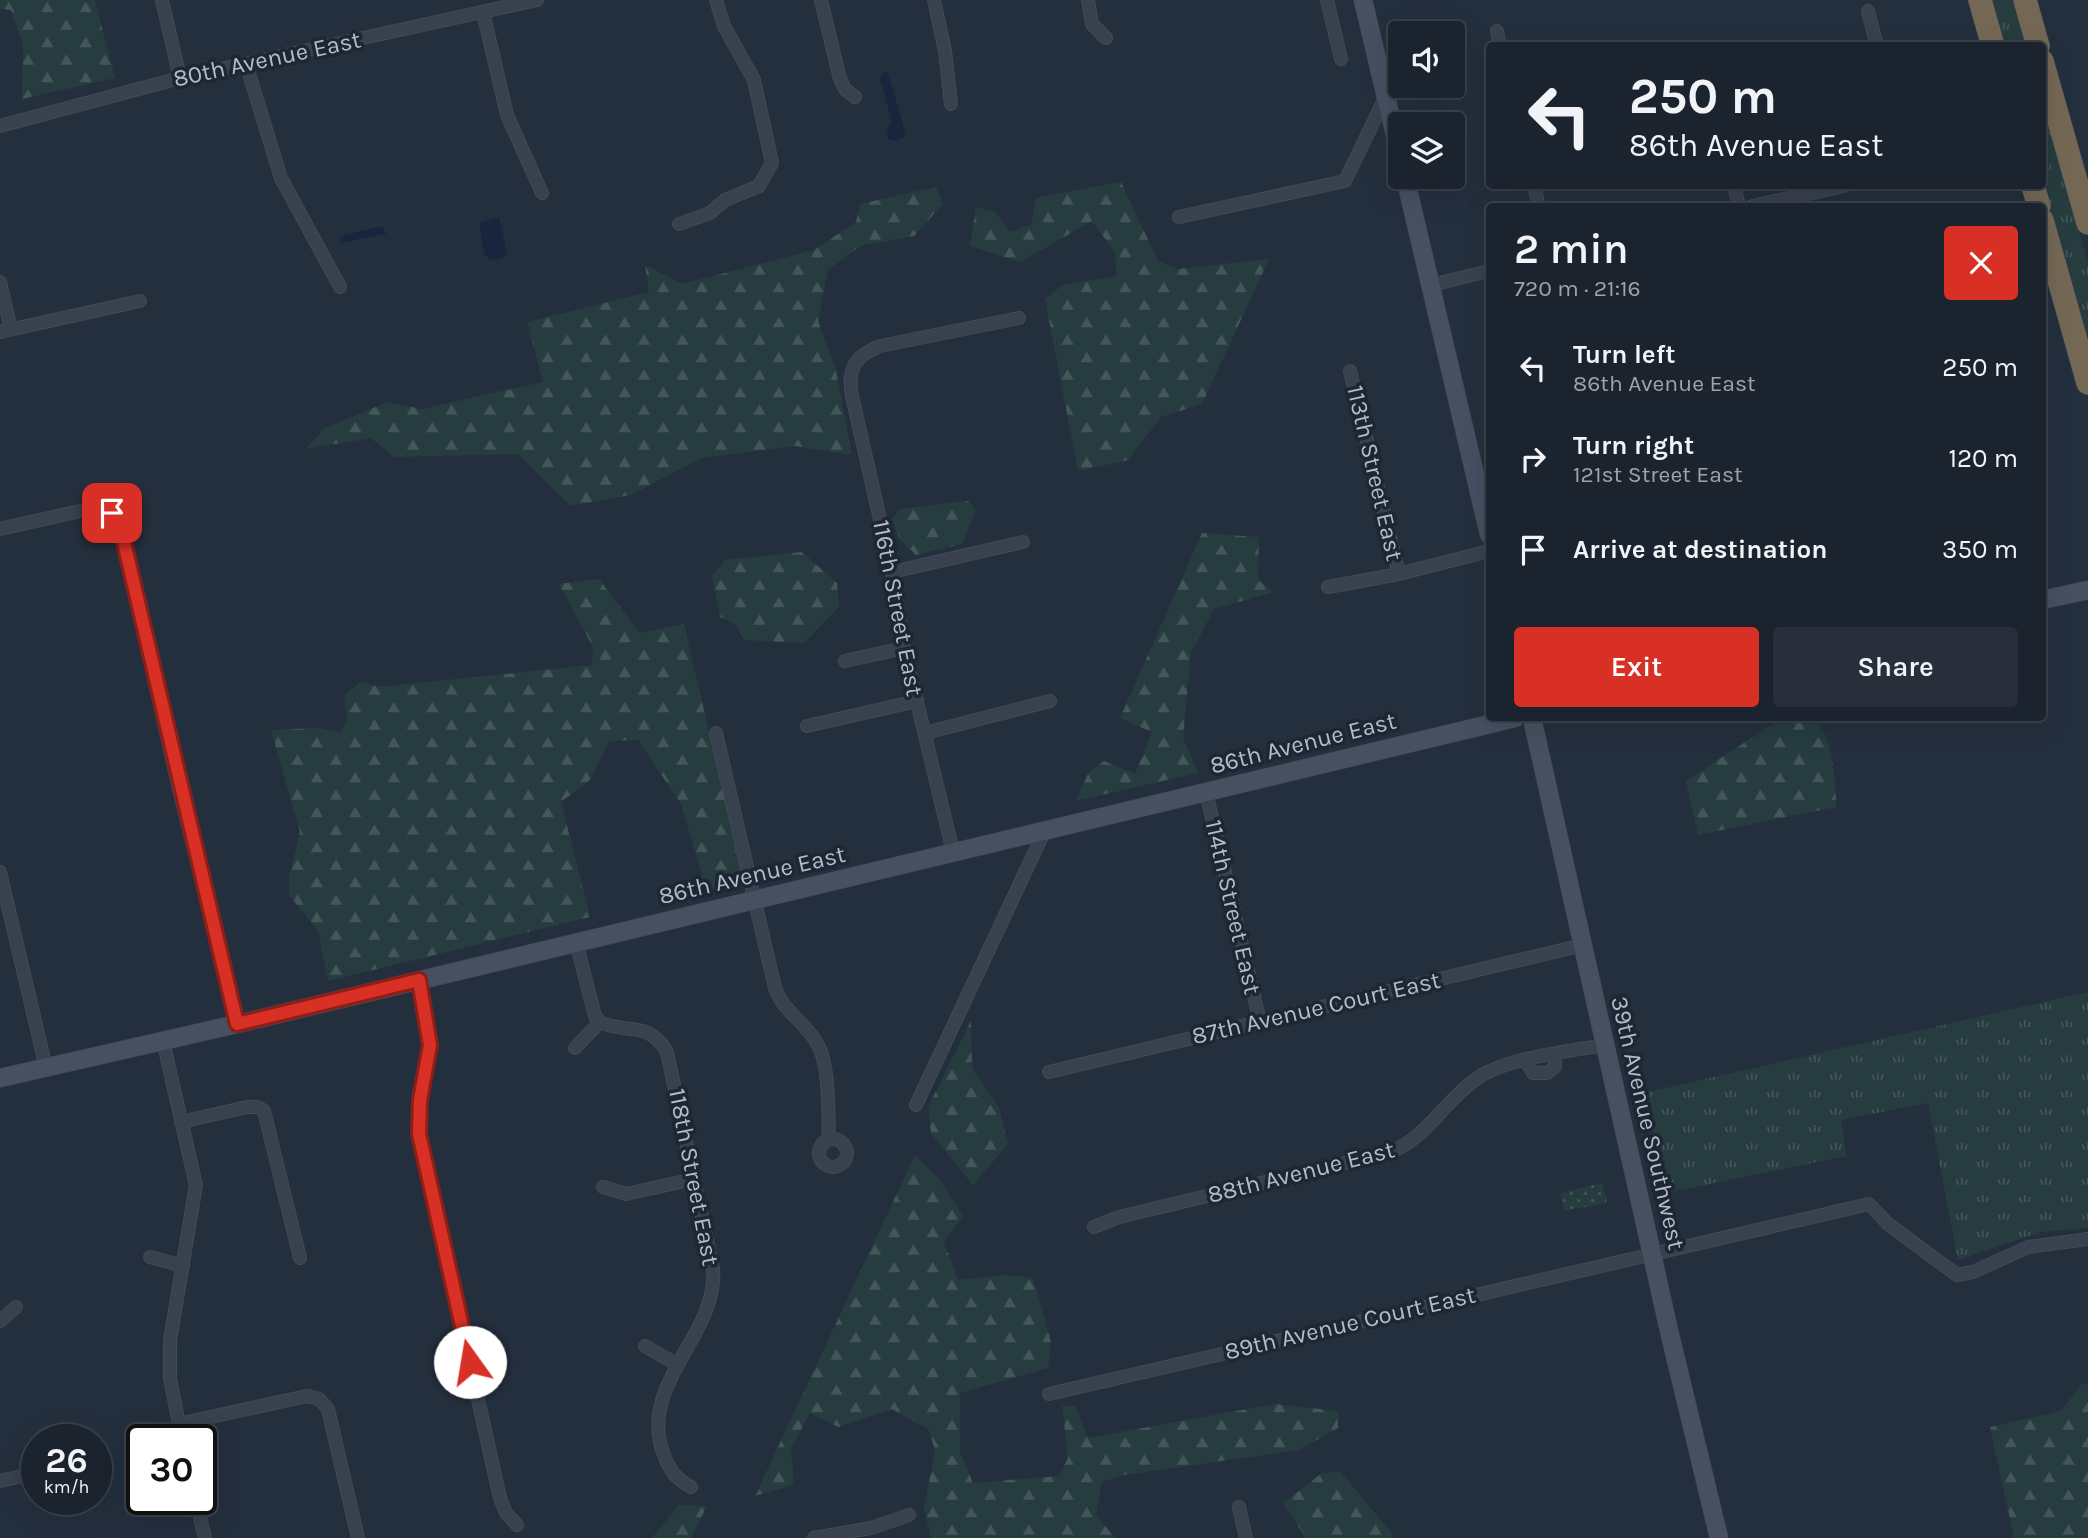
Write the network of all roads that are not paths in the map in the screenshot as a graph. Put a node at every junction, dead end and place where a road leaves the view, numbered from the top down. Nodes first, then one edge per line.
1 (162, 0) edge
2 (537, 0) edge
3 (716, 0) edge
4 (821, 0) edge
5 (934, 0) edge
6 (1088, 0) edge
7 (1327, 0) edge
8 (1363, 0) edge
9 (1980, 0) edge
10 (2025, 0) edge
11 (1868, 11) dead end
12 (483, 12) junction
13 (1497, 31) dead end
14 (1106, 38) dead end
15 (1499, 42) edge
16 (1876, 42) edge
17 (1992, 42) edge
18 (2037, 42) edge
19 (1341, 59) dead end
20 (246, 64) junction
21 (2046, 75) edge
22 (180, 78) junction
23 (1386, 96) junction
24 (855, 97) dead end
25 (951, 104) dead end
26 (1390, 112) edge
27 (0, 126) edge
28 (1408, 189) edge
29 (1830, 189) edge
30 (542, 193) dead end
31 (1766, 203) edge
32 (1178, 217) dead end
33 (2088, 223) edge
34 (679, 224) dead end
35 (2046, 234) edge
36 (1486, 272) edge
37 (0, 282) edge
38 (1430, 285) junction
39 (340, 287) dead end
40 (140, 301) dead end
41 (1019, 318) dead end
42 (6, 330) edge
43 (1350, 371) dead end
44 (2088, 383) edge
45 (1486, 521) edge
46 (0, 529) edge
47 (1023, 542) dead end
48 (1486, 552) edge
49 (892, 572) junction
50 (1399, 574) junction
51 (1328, 587) dead end
52 (2088, 590) edge
53 (2046, 599) edge
54 (904, 648) junction
55 (845, 661) dead end
56 (917, 701) junction
57 (1050, 701) dead end
58 (1502, 721) edge
59 (1533, 721) edge
60 (807, 726) dead end
61 (716, 733) dead end
62 (925, 733) junction
63 (1206, 792) junction
64 (1045, 830) junction
65 (953, 852) junction
66 (0, 872) edge
67 (755, 900) junction
68 (576, 942) junction
69 (1583, 945) junction
70 (419, 980) junction
71 (1260, 1021) junction
72 (600, 1023) junction
73 (237, 1024) junction
74 (163, 1041) junction
75 (1606, 1045) junction
76 (575, 1048) dead end
77 (46, 1068) junction
78 (1049, 1072) dead end
79 (0, 1078) edge
80 (916, 1105) dead end
81 (181, 1122) junction
82 (829, 1139) dead end
83 (694, 1179) junction
84 (603, 1187) dead end
85 (1094, 1227) dead end
86 (2088, 1239) edge
87 (1652, 1253) junction
88 (150, 1257) dead end
89 (300, 1258) dead end
90 (183, 1266) junction
91 (16, 1307) dead end
92 (0, 1321) edge
93 (645, 1346) dead end
94 (678, 1365) junction
95 (1049, 1394) dead end
96 (178, 1424) joint
97 (21, 1476) edge
98 (0, 1481) edge
99 (691, 1487) dead end
100 (1239, 1507) dead end
101 (200, 1515) edge
102 (909, 1515) dead end
103 (517, 1525) dead end
104 (205, 1538) edge
105 (358, 1538) edge
106 (814, 1538) edge
107 (1246, 1538) edge
108 (1719, 1538) edge

1 - 22 street
2 - 12 street, 80th Avenue East
3 - 34 street
4 - 24 street
5 - 25 street
6 - 14 street
7 - 19 street
8 - 23 street
9 - 17 highway
10 - 18 highway
11 - 16 street
12 - 20 street, 80th Avenue East
12 - 30 street
13 - 15 street
20 - 22 street, 80th Avenue East
20 - 39 street
21 - 33 highway
22 - 27 street, 80th Avenue East
23 - 26 street
23 - 32 street
28 - 38 street
29 - 31 street
35 - 44 highway
36 - 38 street
37 - 42 street
38 - 45 street
40 - 42 street
41 - 49 street, 116th Street East
43 - 50 street, 113th Street East
46 - 73 street
47 - 49 street
48 - 50 street
49 - 54 street, 116th Street East
50 - 51 street
52 - 53 street
54 - 55 street
54 - 56 street, 116th Street East
56 - 60 street
56 - 62 street, 116th Street East
57 - 62 street
58 - 63 street, 86th Avenue East
59 - 69 street, 39th Avenue Southwest
61 - 67 street
62 - 65 street, 116th Street East
63 - 64 street, 86th Avenue East
63 - 71 street, 114th Street East
64 - 65 street, 86th Avenue East
64 - 80 street
65 - 67 street, 86th Avenue East
66 - 77 street
67 - 68 street, 86th Avenue East
67 - 82 street
68 - 70 street, 86th Avenue East
68 - 72 street
69 - 71 street, 87th Avenue Court East
69 - 75 street, 39th Avenue Southwest
70 - 73 street, 86th Avenue East
70 - 103 street
71 - 78 street, 87th Avenue Court East
72 - 76 street
72 - 83 street, 118th Street East
73 - 74 street, 86th Avenue East
74 - 77 street, 86th Avenue East
74 - 81 street
75 - 85 street, 88th Avenue East
75 - 87 street, 39th Avenue Southwest
77 - 79 street, 86th Avenue East
81 - 89 street
81 - 90 street
83 - 84 street
83 - 94 street, 118th Street East
86 - 87 street, 89th Avenue Court East
87 - 95 street, 89th Avenue Court East
87 - 108 street, 39th Avenue Southwest
88 - 90 street
90 - 96 street
91 - 92 street
93 - 94 street
94 - 99 street, 118th Street East
96 - 105 street
97 - 98 street
100 - 107 street
101 - 104 street
102 - 106 street

